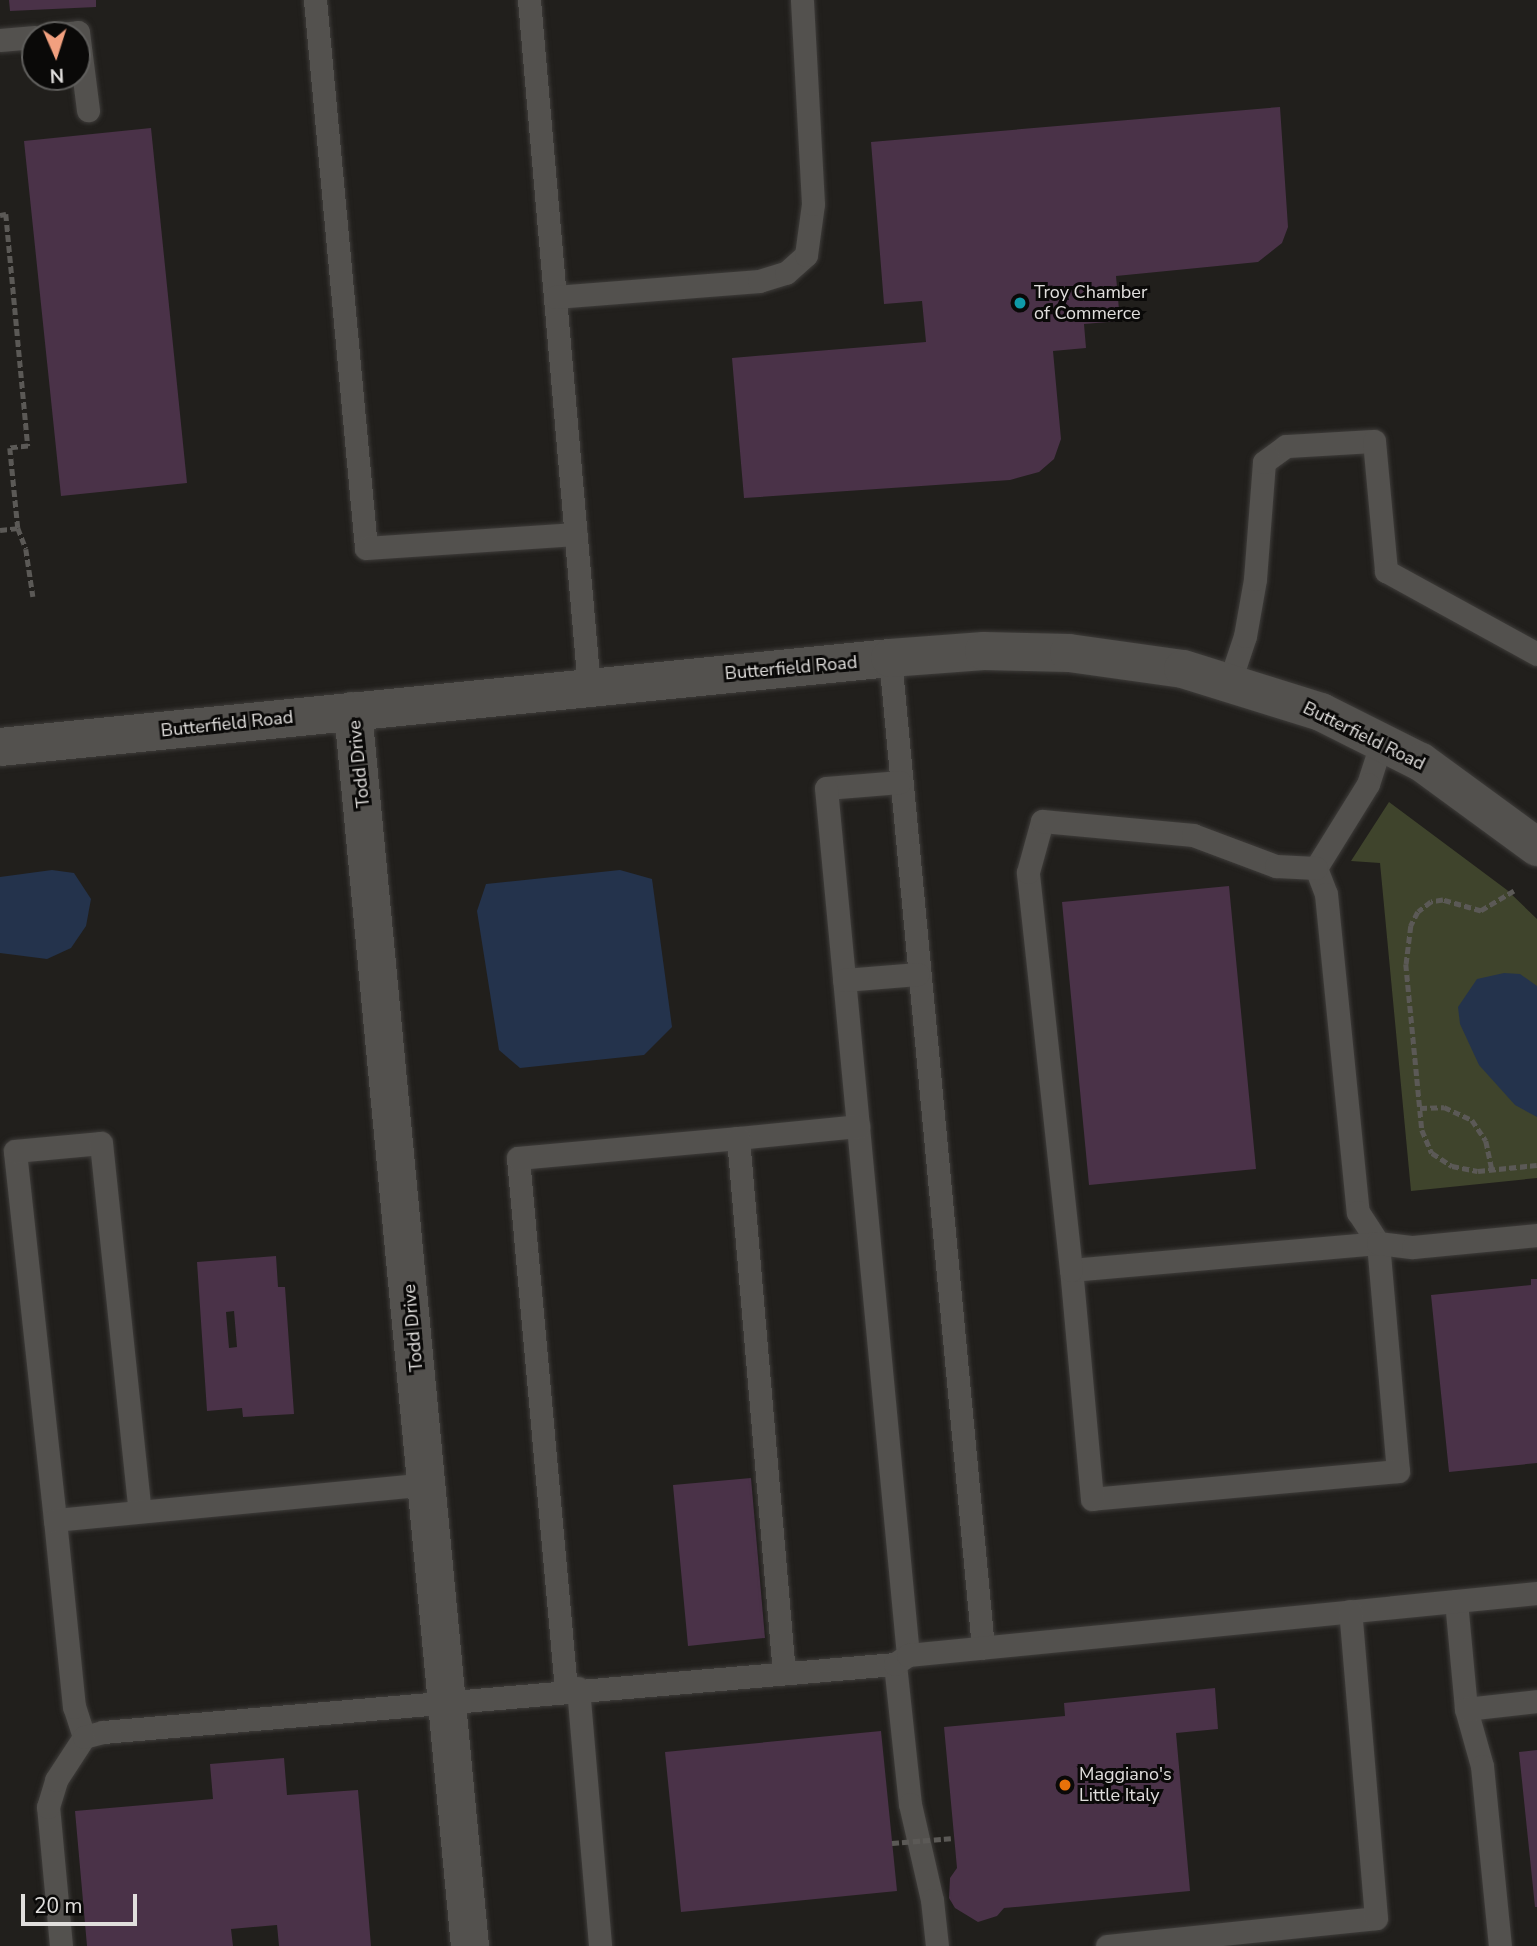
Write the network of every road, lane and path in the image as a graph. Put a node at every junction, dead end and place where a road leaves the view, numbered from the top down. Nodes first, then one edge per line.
1 (315, 0) edge
2 (529, 0) edge
3 (802, 0) edge
4 (21, 38) edge
5 (0, 40) edge
6 (86, 91) edge
7 (88, 110) dead end
8 (0, 215) edge
9 (555, 297) junction
10 (18, 528) junction
11 (0, 530) edge
12 (576, 534) junction
13 (33, 596) dead end
14 (1537, 654) edge
15 (890, 658) junction
16 (1230, 681) junction
17 (589, 687) junction
18 (354, 711) junction
19 (1382, 741) junction
20 (0, 747) edge
21 (900, 782) junction
22 (1537, 847) edge
23 (1316, 868) junction
24 (1514, 891) dead end
25 (918, 974) junction
26 (844, 980) junction
27 (1420, 1108) junction
28 (858, 1126) junction
29 (738, 1138) junction
30 (1537, 1165) edge
31 (1492, 1170) junction
32 (1537, 1235) edge
33 (1378, 1243) junction
34 (1071, 1270) junction
35 (427, 1485) junction
36 (140, 1511) junction
37 (55, 1520) junction
38 (1537, 1593) edge
39 (1457, 1601) junction
40 (1350, 1611) junction
41 (983, 1648) junction
42 (902, 1659) junction
43 (784, 1673) junction
44 (572, 1688) junction
45 (1537, 1701) edge
46 (447, 1702) junction
47 (1466, 1709) junction
48 (84, 1737) junction
49 (954, 1838) dead end
50 (892, 1843) dead end
51 (61, 1946) edge
52 (470, 1946) edge
53 (600, 1946) edge
54 (937, 1946) edge
55 (1107, 1946) edge
56 (1500, 1946) edge

1 - 12 lane
2 - 9 lane
3 - 9 lane
4 - 5 lane
6 - 7 lane
8 - 10 path
9 - 12 lane
10 - 11 path
10 - 13 path
12 - 17 lane
14 - 16 lane
15 - 16 street, Butterfield Road
15 - 17 street, Butterfield Road
15 - 21 lane
16 - 19 street, Butterfield Road
17 - 18 street, Butterfield Road
18 - 20 street, Butterfield Road
18 - 35 street, Todd Drive
19 - 22 street, Butterfield Road
19 - 23 lane
21 - 25 lane
21 - 26 lane
23 - 33 lane
23 - 34 lane
24 - 27 path
25 - 26 lane
25 - 41 lane
26 - 28 lane
27 - 31 path
27 - 31 path
28 - 29 lane
28 - 42 lane
29 - 43 lane
29 - 44 lane
30 - 31 path
32 - 33 lane
33 - 34 lane
33 - 34 lane
35 - 36 lane
35 - 46 street, Todd Drive
36 - 37 lane
36 - 37 lane
37 - 48 lane
38 - 39 lane
39 - 40 lane
39 - 47 lane
40 - 41 lane
40 - 55 lane
41 - 42 lane
42 - 43 lane
42 - 54 lane
43 - 44 lane
44 - 46 lane
44 - 53 lane
45 - 47 lane
46 - 48 lane
46 - 52 street, Todd Drive
47 - 56 lane
48 - 51 lane
49 - 50 path, bridge

